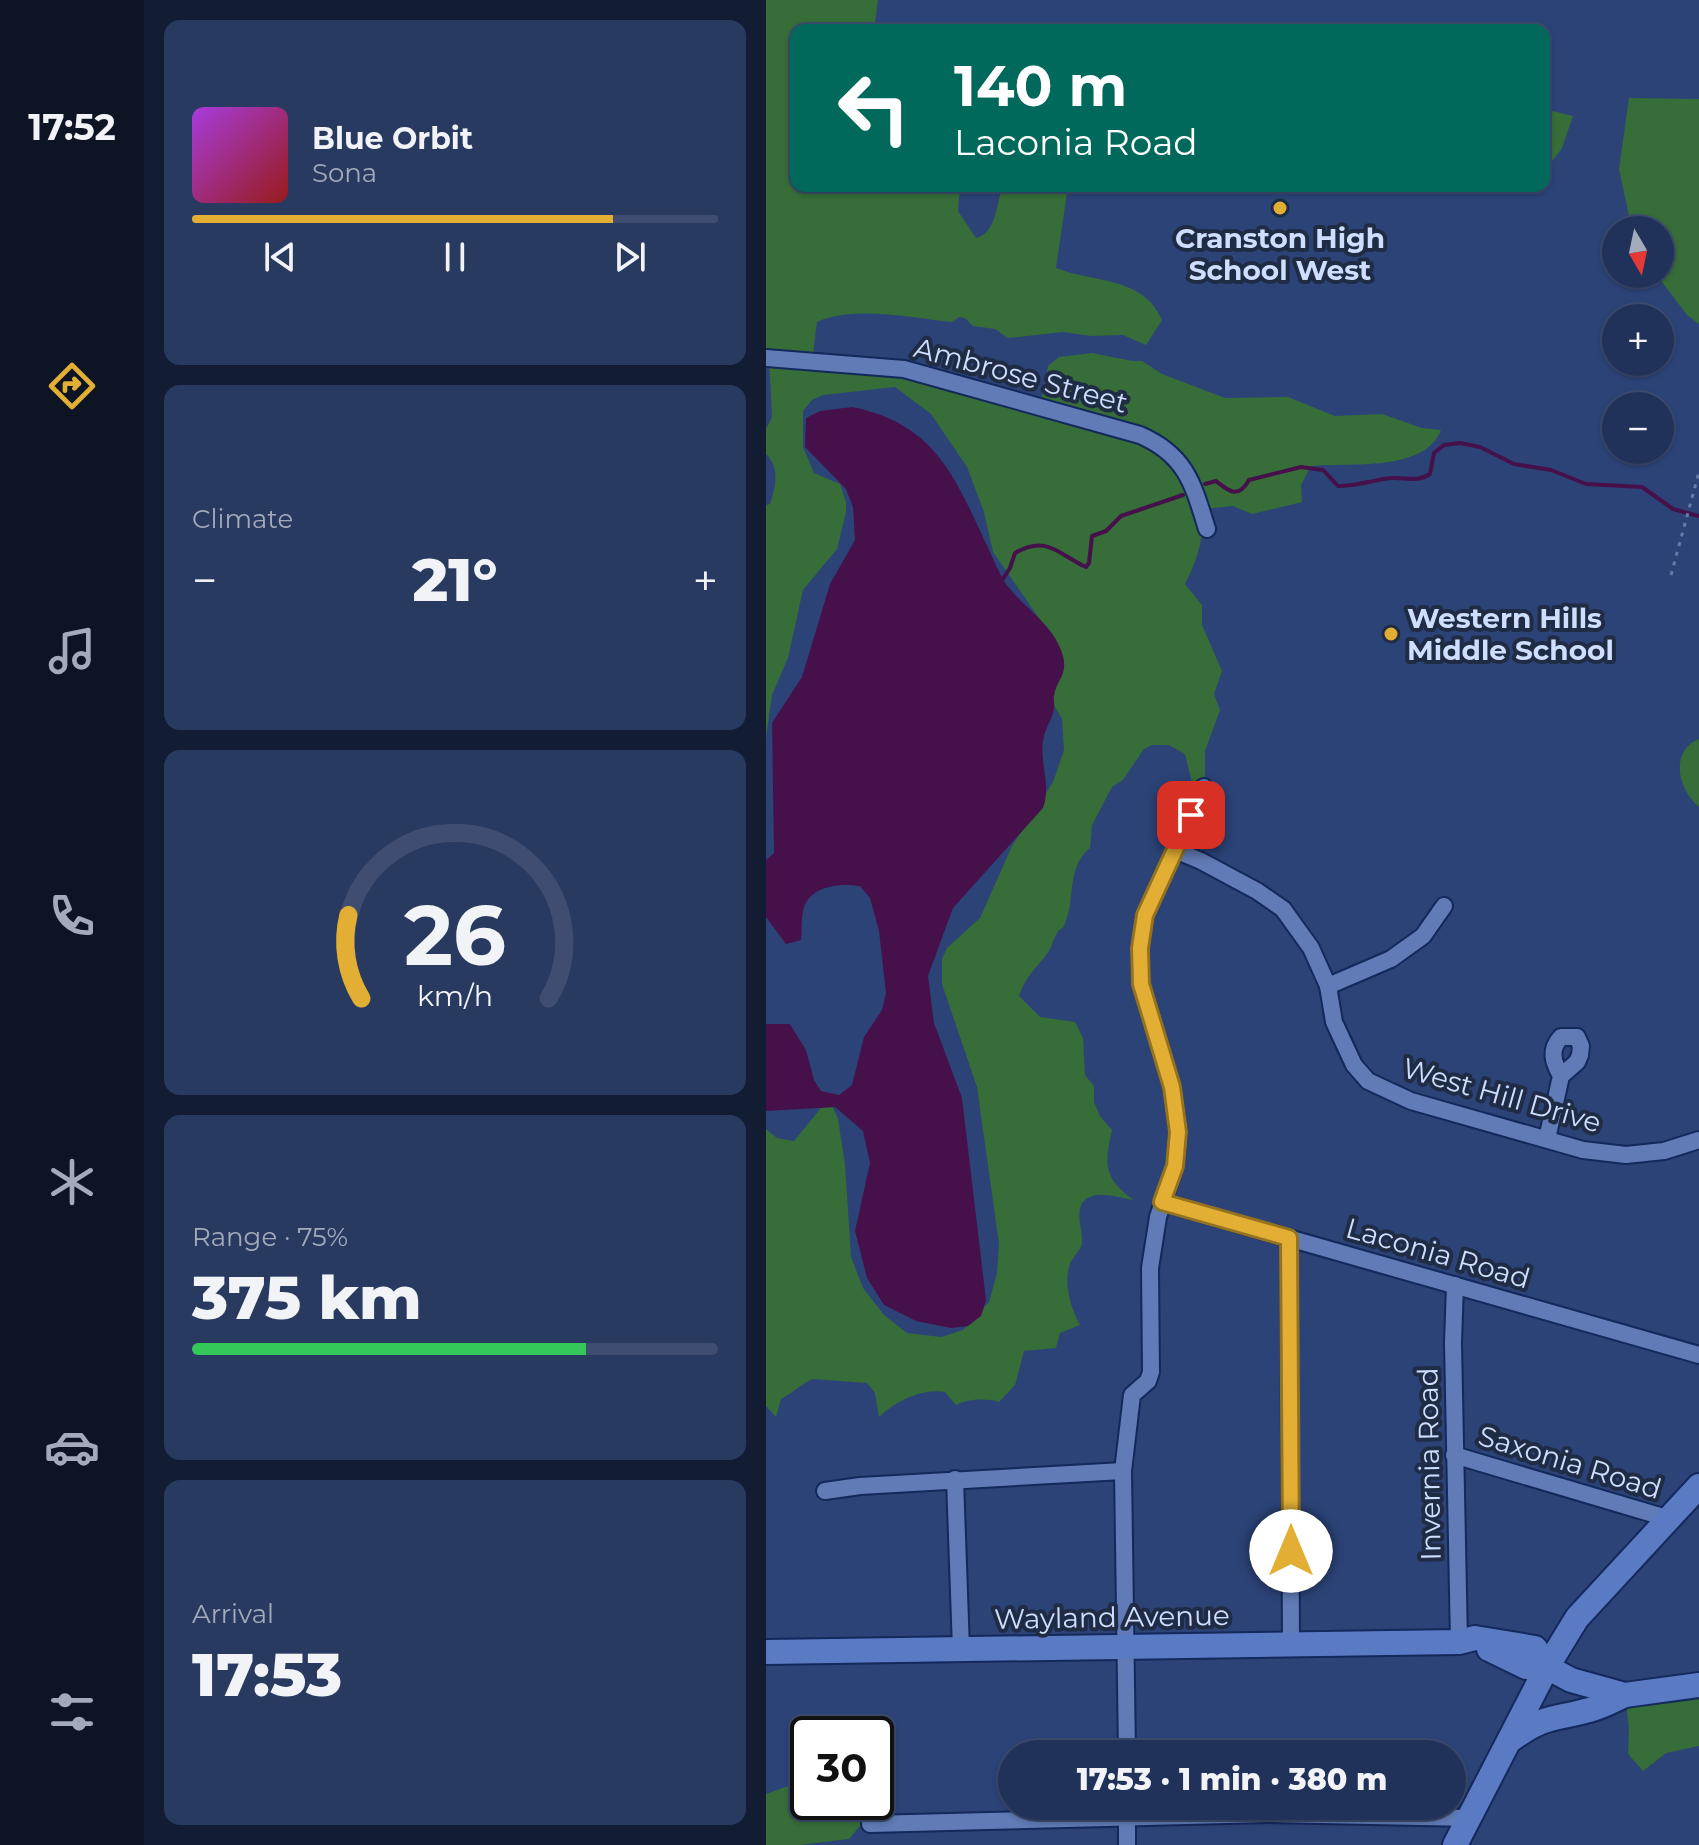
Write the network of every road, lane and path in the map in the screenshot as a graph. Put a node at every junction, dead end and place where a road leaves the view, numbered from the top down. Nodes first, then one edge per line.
1 (766, 358) edge
2 (1699, 472) edge
3 (1207, 529) dead end
4 (1671, 575) dead end
5 (1204, 787) dead end
6 (1175, 850) junction
7 (1444, 906) dead end
8 (1328, 986) junction
9 (1561, 1076) dead end
10 (1547, 1139) junction
11 (1699, 1140) edge
12 (1162, 1202) junction
13 (1289, 1238) junction
14 (1455, 1285) junction
15 (1699, 1355) edge
16 (1454, 1455) junction
17 (1123, 1471) junction
18 (955, 1479) junction
19 (1699, 1486) edge
20 (825, 1491) dead end
21 (1670, 1519) junction
22 (1459, 1642) junction
23 (1291, 1645) junction
24 (1126, 1646) junction
25 (961, 1649) junction
26 (766, 1652) edge
27 (1547, 1667) junction
28 (1699, 1685) edge
29 (1625, 1695) junction
30 (1127, 1740) edge
31 (1510, 1741) junction
32 (998, 1818) edge
33 (1466, 1818) edge
34 (1471, 1818) junction
35 (1127, 1820) edge
36 (870, 1824) dead end
37 (1127, 1845) edge
38 (1455, 1845) edge

1 - 3 street, Ambrose Street
2 - 4 path
5 - 6 street
6 - 8 street, West Hill Drive
6 - 12 street
7 - 8 street
8 - 10 street, West Hill Drive
9 - 10 street
10 - 11 street, West Hill Drive
12 - 13 street, Laconia Road
12 - 17 street
13 - 14 street, Laconia Road
13 - 23 street
14 - 15 street, Laconia Road
14 - 16 street, Invernia Road
16 - 21 street, Saxonia Road
16 - 22 street, Invernia Road
17 - 18 street
17 - 24 street
18 - 20 street
18 - 25 street
19 - 21 main road
21 - 27 main road
22 - 23 main road, Wayland Avenue
22 - 27 main road, Wayland Avenue
23 - 24 main road, Wayland Avenue
24 - 25 main road, Wayland Avenue
24 - 30 street
25 - 26 main road, Wayland Avenue
27 - 29 main road, Wayland Avenue
27 - 31 main road
28 - 29 main road
29 - 31 main road
31 - 34 main road
32 - 36 street
33 - 34 street
34 - 38 main road
35 - 37 street

